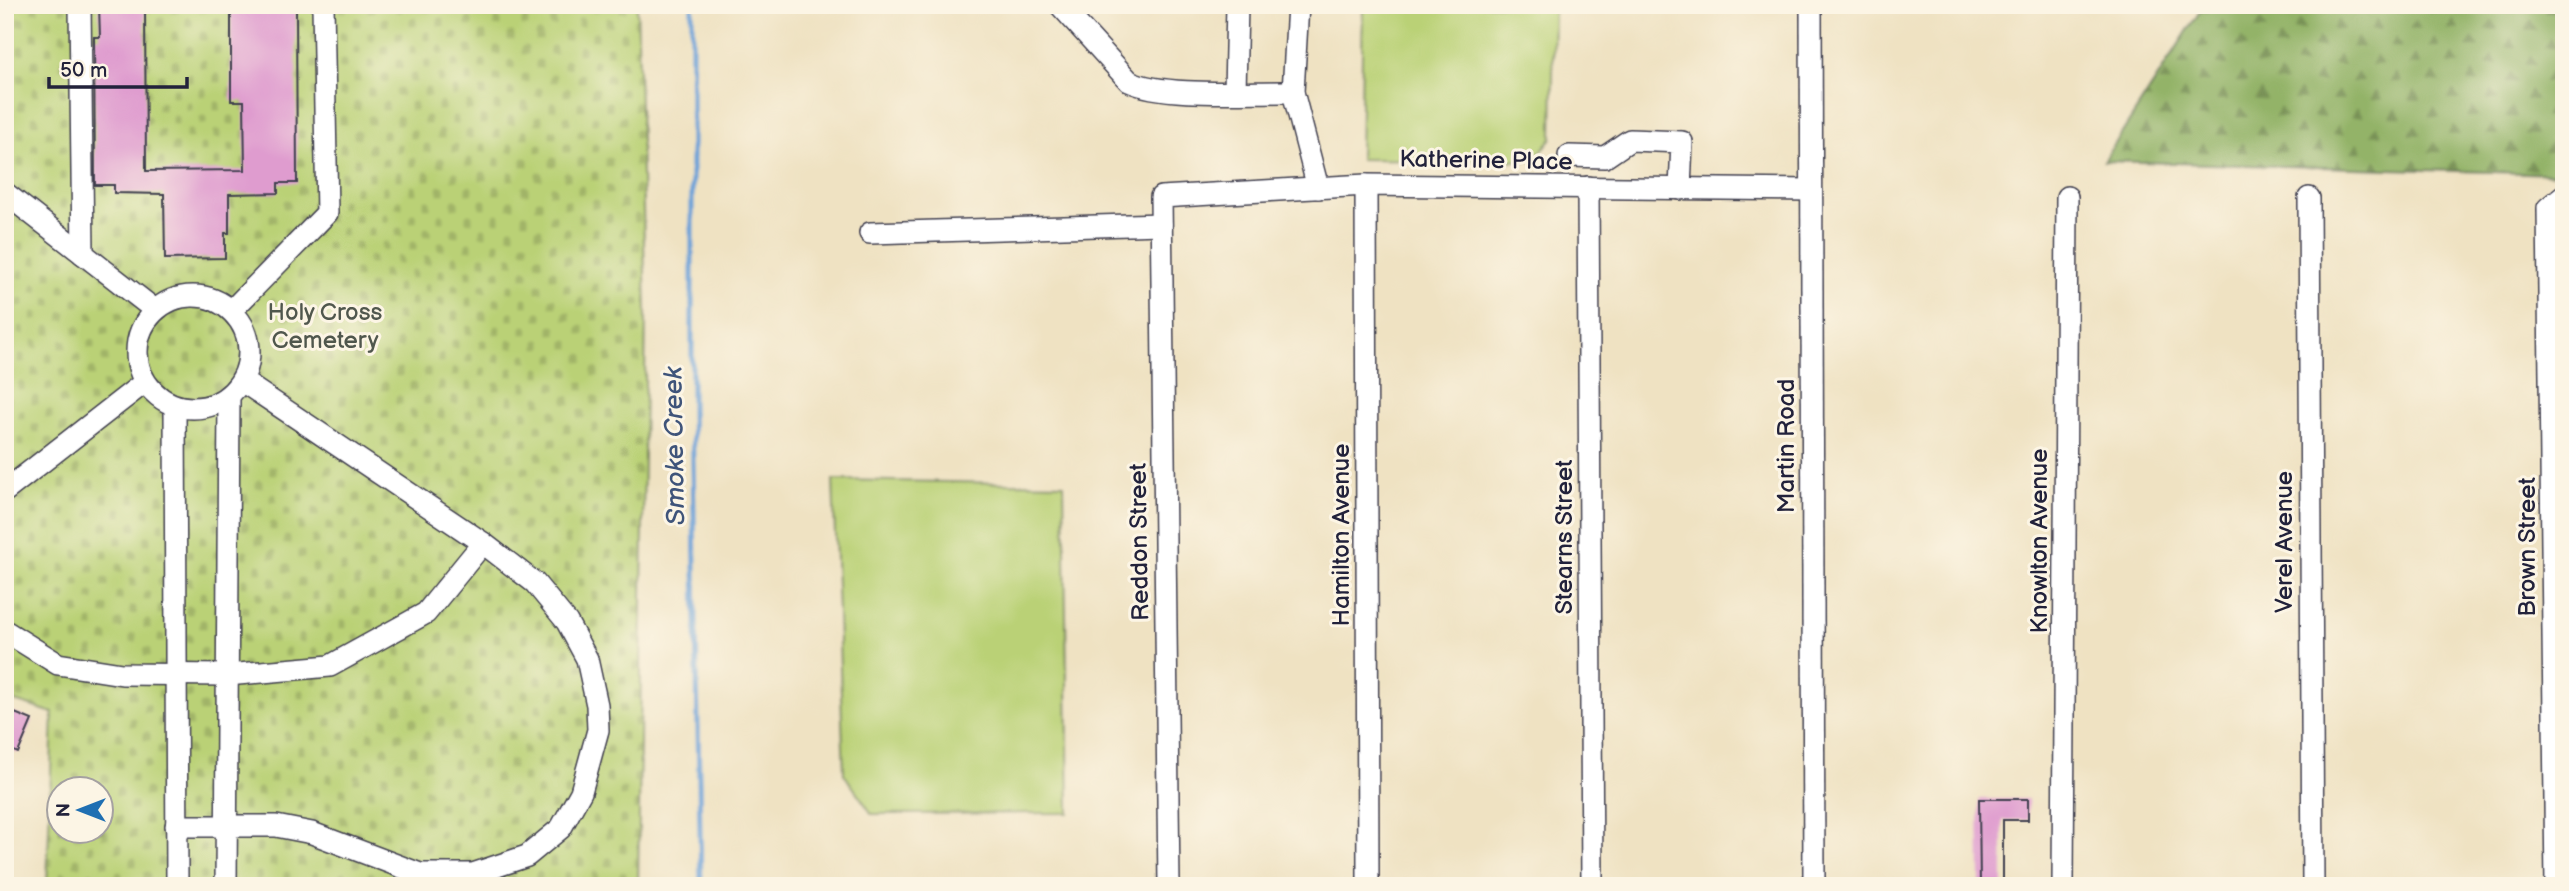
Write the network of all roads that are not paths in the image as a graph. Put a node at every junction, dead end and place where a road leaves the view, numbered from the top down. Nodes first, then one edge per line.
1 (80, 5) edge
2 (323, 5) edge
3 (1060, 5) edge
4 (1237, 5) edge
5 (1298, 5) edge
6 (1811, 5) edge
7 (1235, 91) junction
8 (1293, 92) junction
9 (1569, 156) dead end
10 (1366, 185) junction
11 (1588, 187) junction
12 (1318, 188) junction
13 (1680, 189) junction
14 (1811, 190) junction
15 (5, 193) edge
16 (1161, 197) joint
17 (2067, 197) dead end
18 (2309, 198) dead end
19 (2556, 202) edge
20 (1161, 224) junction
21 (870, 233) dead end
22 (83, 254) junction
23 (155, 310) junction
24 (232, 310) junction
25 (145, 382) junction
26 (235, 388) junction
27 (175, 406) junction
28 (5, 491) edge
29 (482, 543) junction
30 (5, 631) edge
31 (176, 675) junction
32 (227, 675) junction
33 (227, 824) junction
34 (176, 826) junction
35 (177, 886) edge
36 (226, 886) edge
37 (1169, 886) edge
38 (1368, 886) edge
39 (1592, 886) edge
40 (1814, 886) edge
41 (2063, 886) edge
42 (2313, 886) edge
43 (2556, 886) edge

1 - 22 street
2 - 24 street
3 - 7 street
4 - 7 street
5 - 8 street
6 - 14 street, Martin Road
7 - 8 street
8 - 12 street
9 - 13 street
10 - 11 street, Katherine Place
10 - 12 street, Katherine Place
10 - 38 street, Hamilton Avenue
11 - 13 street, Katherine Place
11 - 39 street, Stearns Street
12 - 16 street, Katherine Place
13 - 14 street, Katherine Place
14 - 40 street, Martin Road
15 - 22 street
16 - 20 street, Reddon Street
17 - 41 street, Knowlton Avenue
18 - 42 street, Verel Avenue
19 - 43 street, Brown Street
20 - 21 street
20 - 37 street, Reddon Street
22 - 23 street
23 - 24 street
23 - 25 street
24 - 26 street
25 - 27 street
25 - 28 street
26 - 27 street
26 - 29 street
26 - 32 street
27 - 31 street
29 - 32 street
29 - 33 street
30 - 31 street
31 - 32 street
31 - 34 street
32 - 33 street
33 - 34 street
33 - 36 street
34 - 35 street

